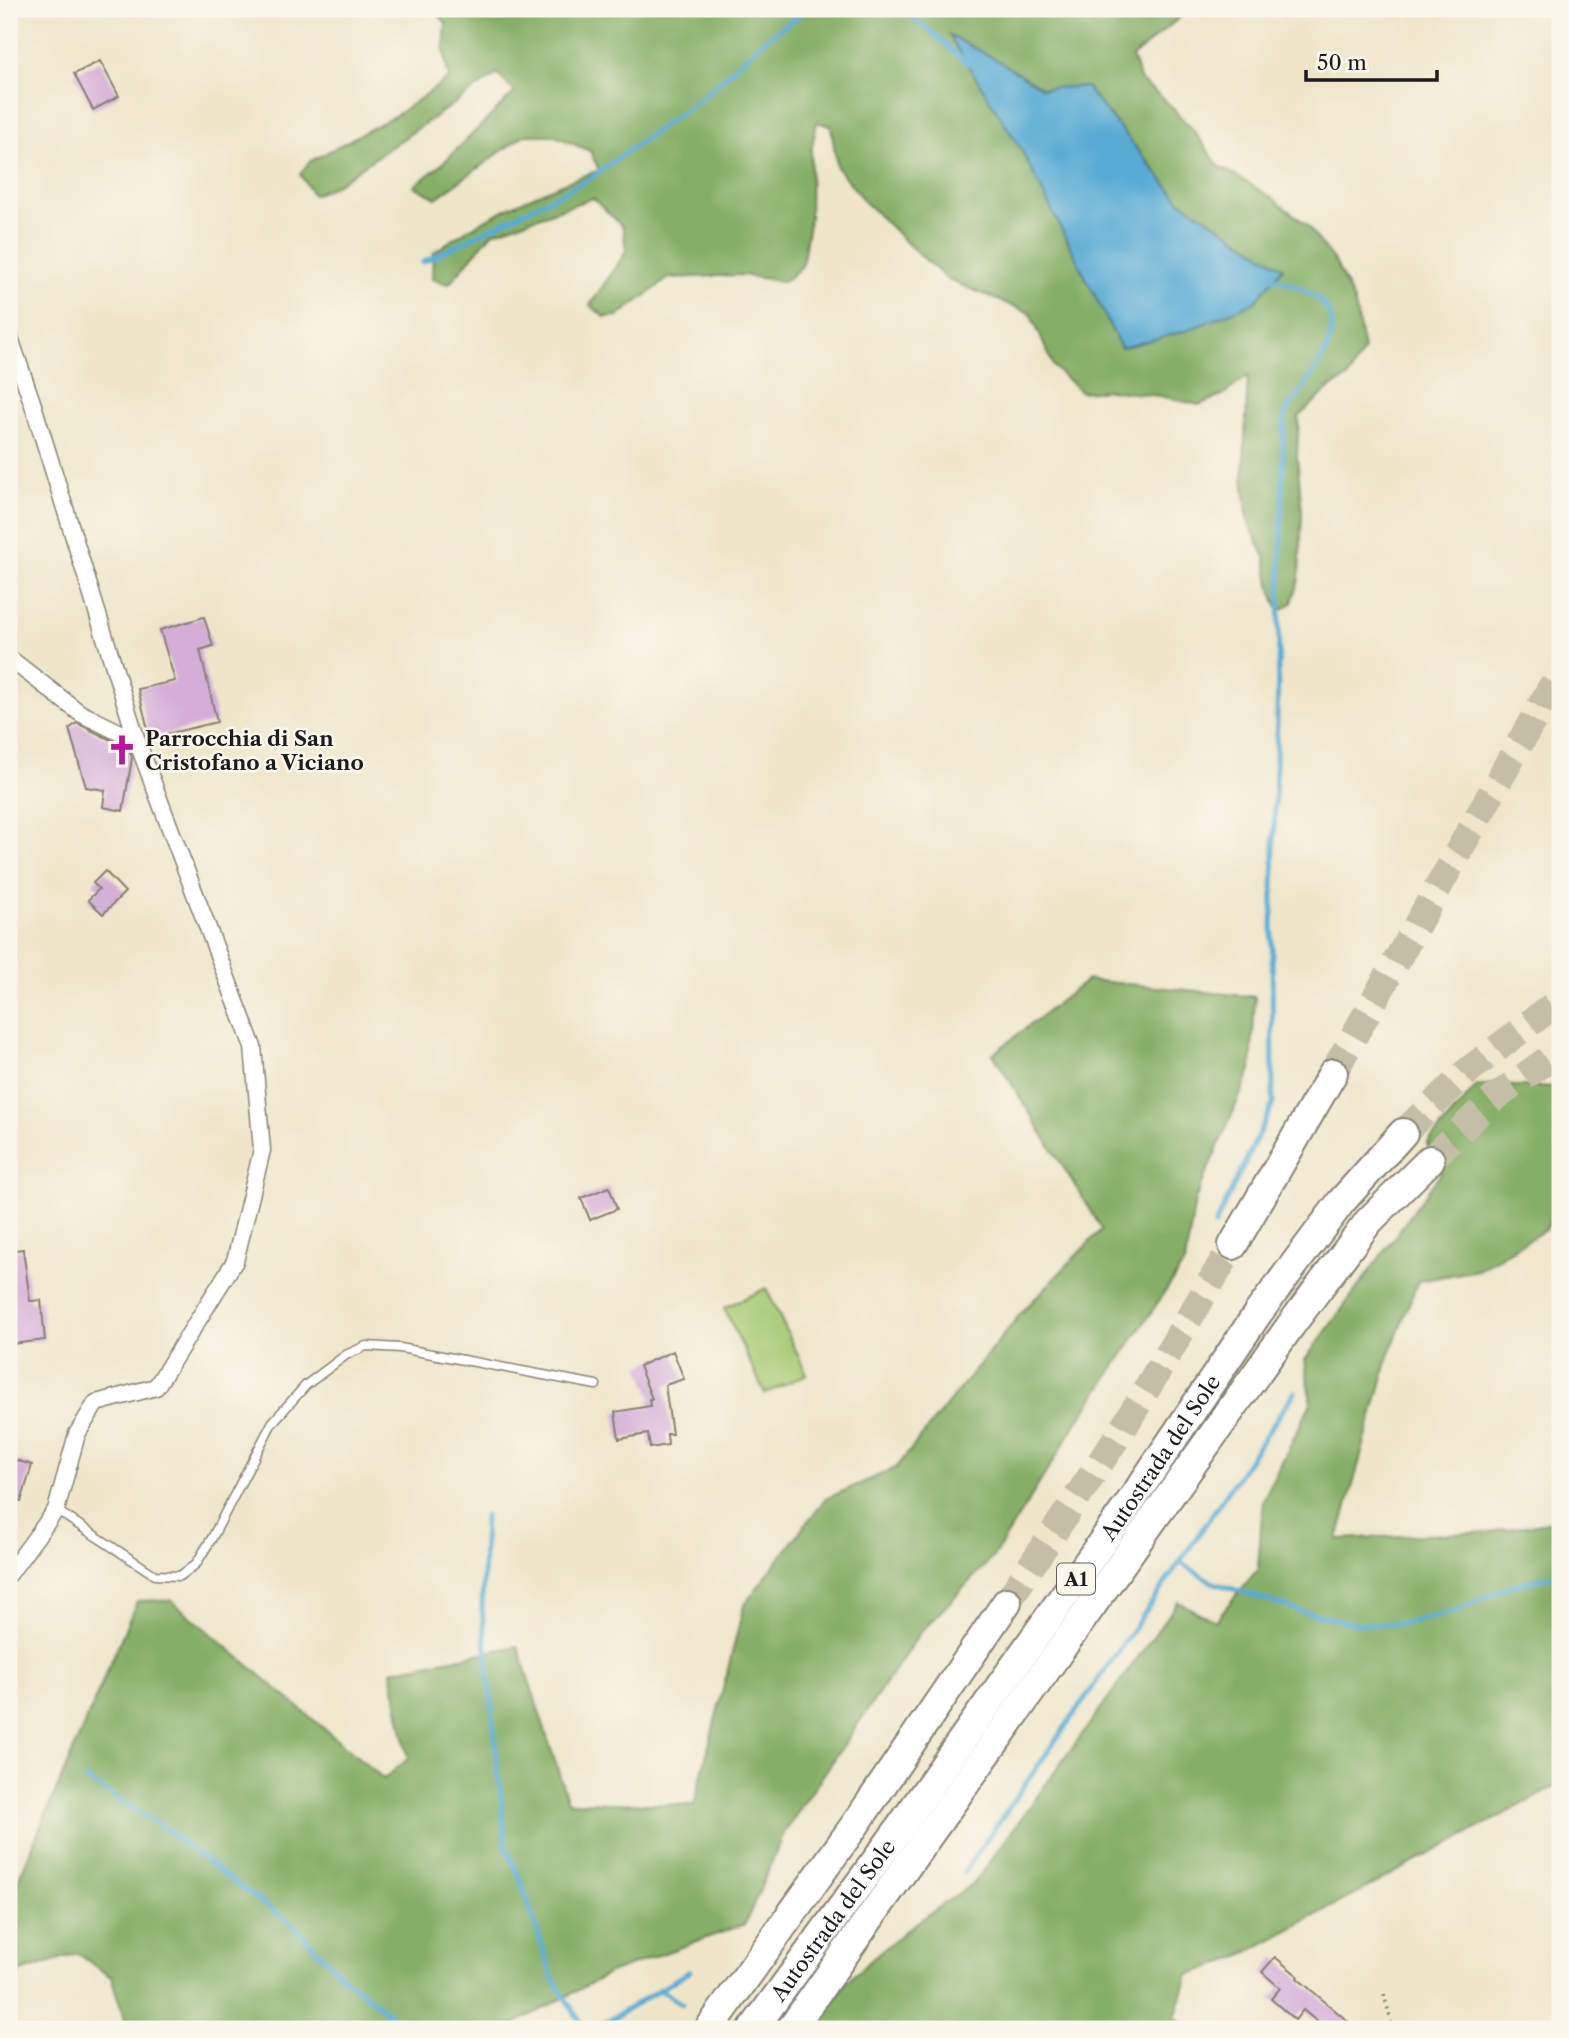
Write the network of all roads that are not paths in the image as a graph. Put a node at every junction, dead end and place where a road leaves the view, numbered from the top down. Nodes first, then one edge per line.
1 (9, 335) edge
2 (9, 658) edge
3 (137, 741) junction
4 (1333, 1073) tunnel mouth
5 (1403, 1133) tunnel mouth
6 (1430, 1160) tunnel mouth
7 (1233, 1245) tunnel mouth
8 (596, 1385) dead end
9 (56, 1510) junction
10 (9, 1574) edge
11 (1007, 1602) tunnel mouth
12 (709, 2029) edge
13 (753, 2029) edge
14 (791, 2029) edge

1 - 3 street
2 - 3 street
3 - 9 street
4 - 7 highway
5 - 13 highway, Autostrada del Sole / A1
6 - 14 highway, Autostrada del Sole / A1
8 - 9 lane
9 - 10 street
11 - 12 highway, Autostrada del Sole

